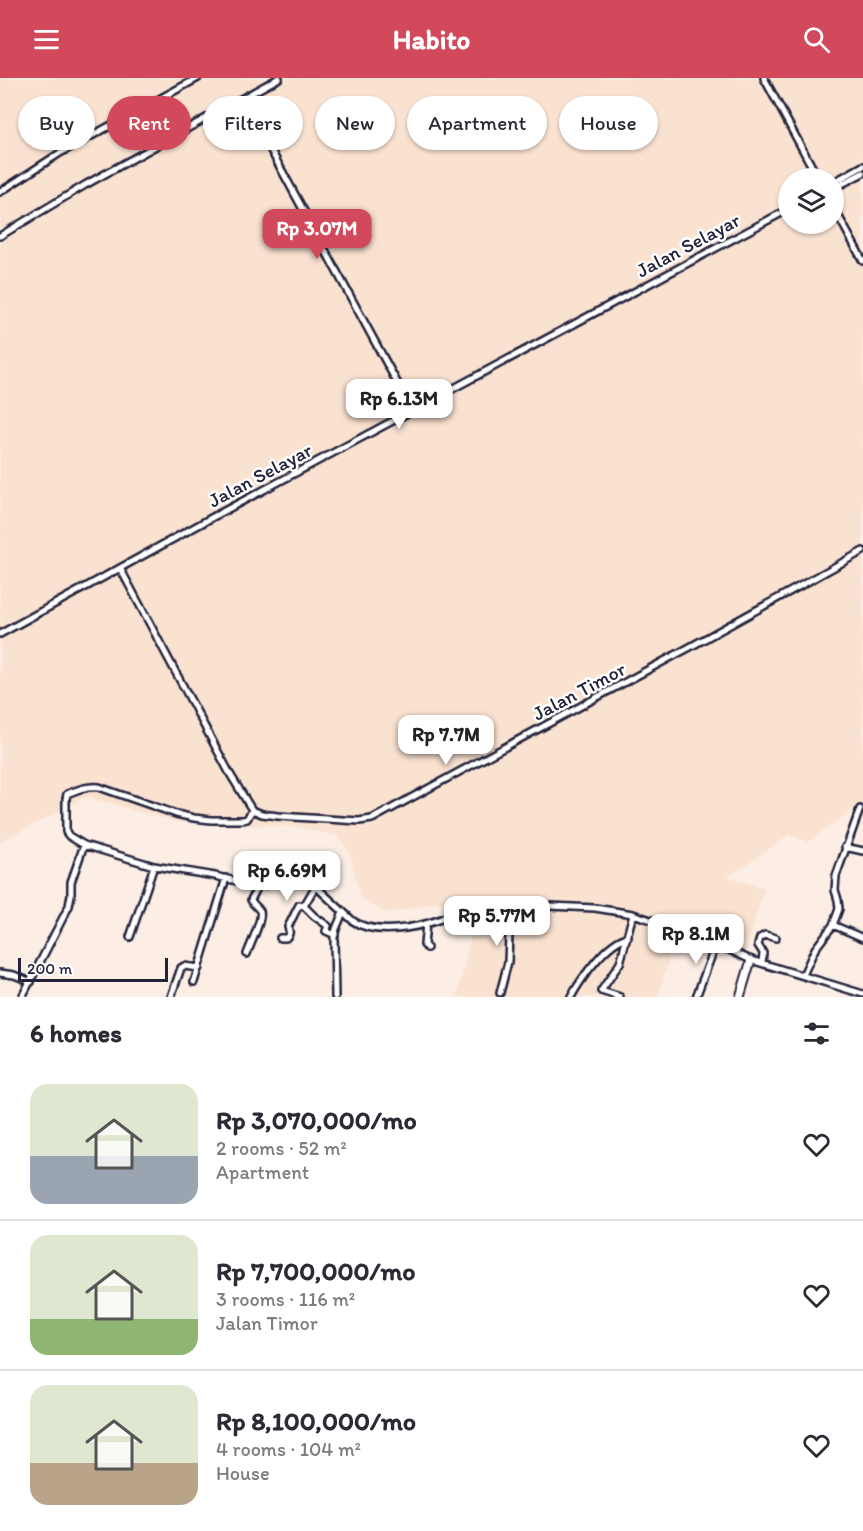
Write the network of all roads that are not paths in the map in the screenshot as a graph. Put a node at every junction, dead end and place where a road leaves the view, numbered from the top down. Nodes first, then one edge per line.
1 (198, 78) edge
2 (279, 78) edge
3 (764, 78) edge
4 (248, 96) edge
5 (203, 121) edge
6 (271, 150) edge
7 (863, 166) edge
8 (813, 168) edge
9 (863, 172) edge
10 (844, 176) edge
11 (844, 182) edge
12 (0, 192) edge
13 (778, 215) edge
14 (844, 226) edge
15 (0, 236) edge
16 (863, 261) edge
17 (412, 410) junction
18 (863, 551) edge
19 (120, 568) junction
20 (0, 634) edge
21 (860, 809) dead end
22 (252, 810) junction
23 (84, 845) junction
24 (845, 847) junction
25 (863, 851) edge
26 (154, 866) junction
27 (226, 878) junction
28 (258, 886) junction
29 (315, 887) junction
30 (510, 905) junction
31 (304, 906) junction
32 (343, 912) junction
33 (633, 914) junction
34 (426, 924) junction
35 (832, 925) junction
36 (334, 935) junction
37 (130, 937) dead end
38 (628, 937) junction
39 (280, 938) dead end
40 (776, 938) dead end
41 (863, 938) edge
42 (717, 944) junction
43 (427, 948) dead end
44 (247, 954) dead end
45 (751, 960) junction
46 (762, 963) junction
47 (199, 968) junction
48 (0, 973) edge
49 (803, 975) junction
50 (31, 982) junction
51 (195, 982) dead end
52 (849, 990) junction
53 (500, 993) dead end
54 (863, 994) edge
55 (22, 997) edge
56 (171, 997) edge
57 (335, 997) edge
58 (571, 997) edge
59 (620, 997) edge
60 (696, 997) edge
61 (741, 997) edge
62 (846, 997) edge

1 - 12 street
2 - 4 street
3 - 8 street
5 - 15 street
6 - 17 street
7 - 10 street
9 - 11 street
13 - 17 street, Jalan Selayar
14 - 16 street
17 - 19 street, Jalan Selayar
18 - 22 street, Jalan Timor
19 - 20 street, Jalan Selayar
19 - 22 street
21 - 24 street
22 - 23 street
23 - 26 street
23 - 50 street
24 - 25 street
24 - 35 street
26 - 27 street
26 - 37 street
27 - 28 street
27 - 47 street
28 - 29 street
28 - 44 street
29 - 31 street
29 - 32 street
30 - 33 street
30 - 34 street
30 - 53 street
31 - 36 street
31 - 39 street
32 - 34 street
32 - 36 street
33 - 38 street
33 - 42 street
34 - 43 street
35 - 41 street
35 - 49 street
36 - 57 street
38 - 58 street
38 - 59 street
40 - 46 street
42 - 45 street
42 - 60 street
45 - 46 street
45 - 61 street
46 - 49 street
47 - 51 street
47 - 56 street
48 - 50 street
49 - 52 street
50 - 55 street
52 - 54 street
52 - 62 street

